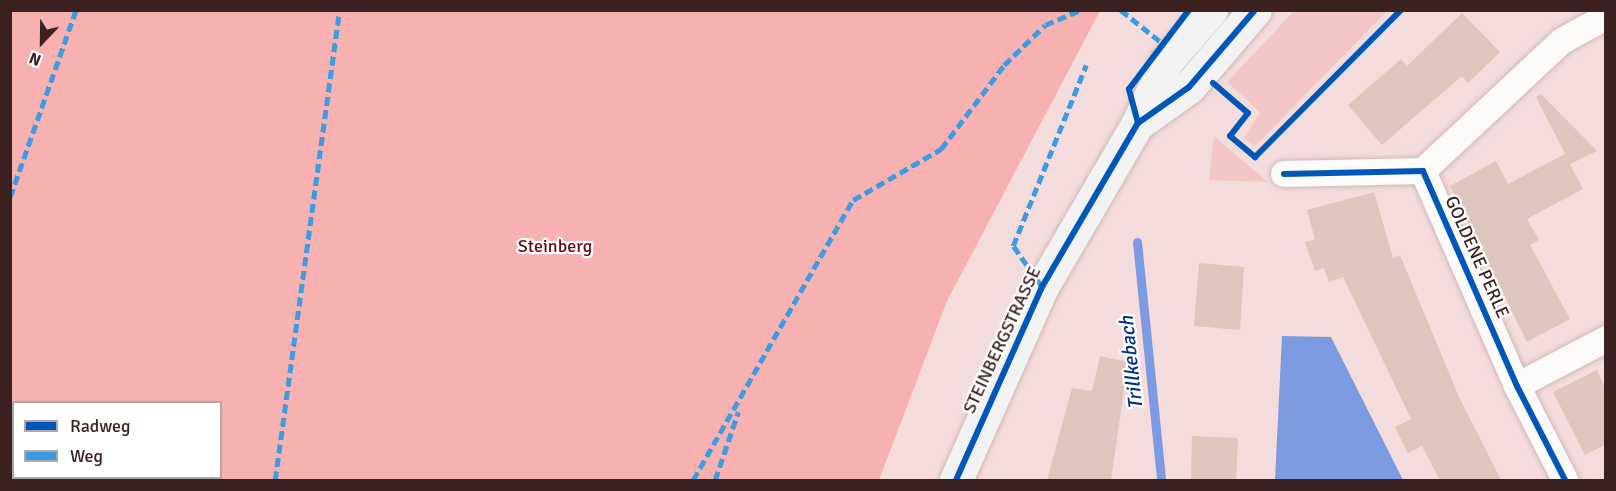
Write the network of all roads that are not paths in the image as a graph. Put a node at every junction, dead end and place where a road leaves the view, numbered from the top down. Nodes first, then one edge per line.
1 (1211, 10) edge
2 (1255, 10) edge
3 (1605, 17) edge
4 (1138, 123) junction
5 (1423, 171) junction
6 (1284, 174) dead end
7 (1605, 339) edge
8 (1517, 386) junction
9 (956, 480) edge
10 (1565, 480) edge

1 - 4 main road, STEINBERGSTRASSE
2 - 4 main road
3 - 5 street
4 - 9 main road, STEINBERGSTRASSE
5 - 6 street
5 - 8 street, GOLDENE PERLE
7 - 8 street
8 - 10 street, GOLDENE PERLE

